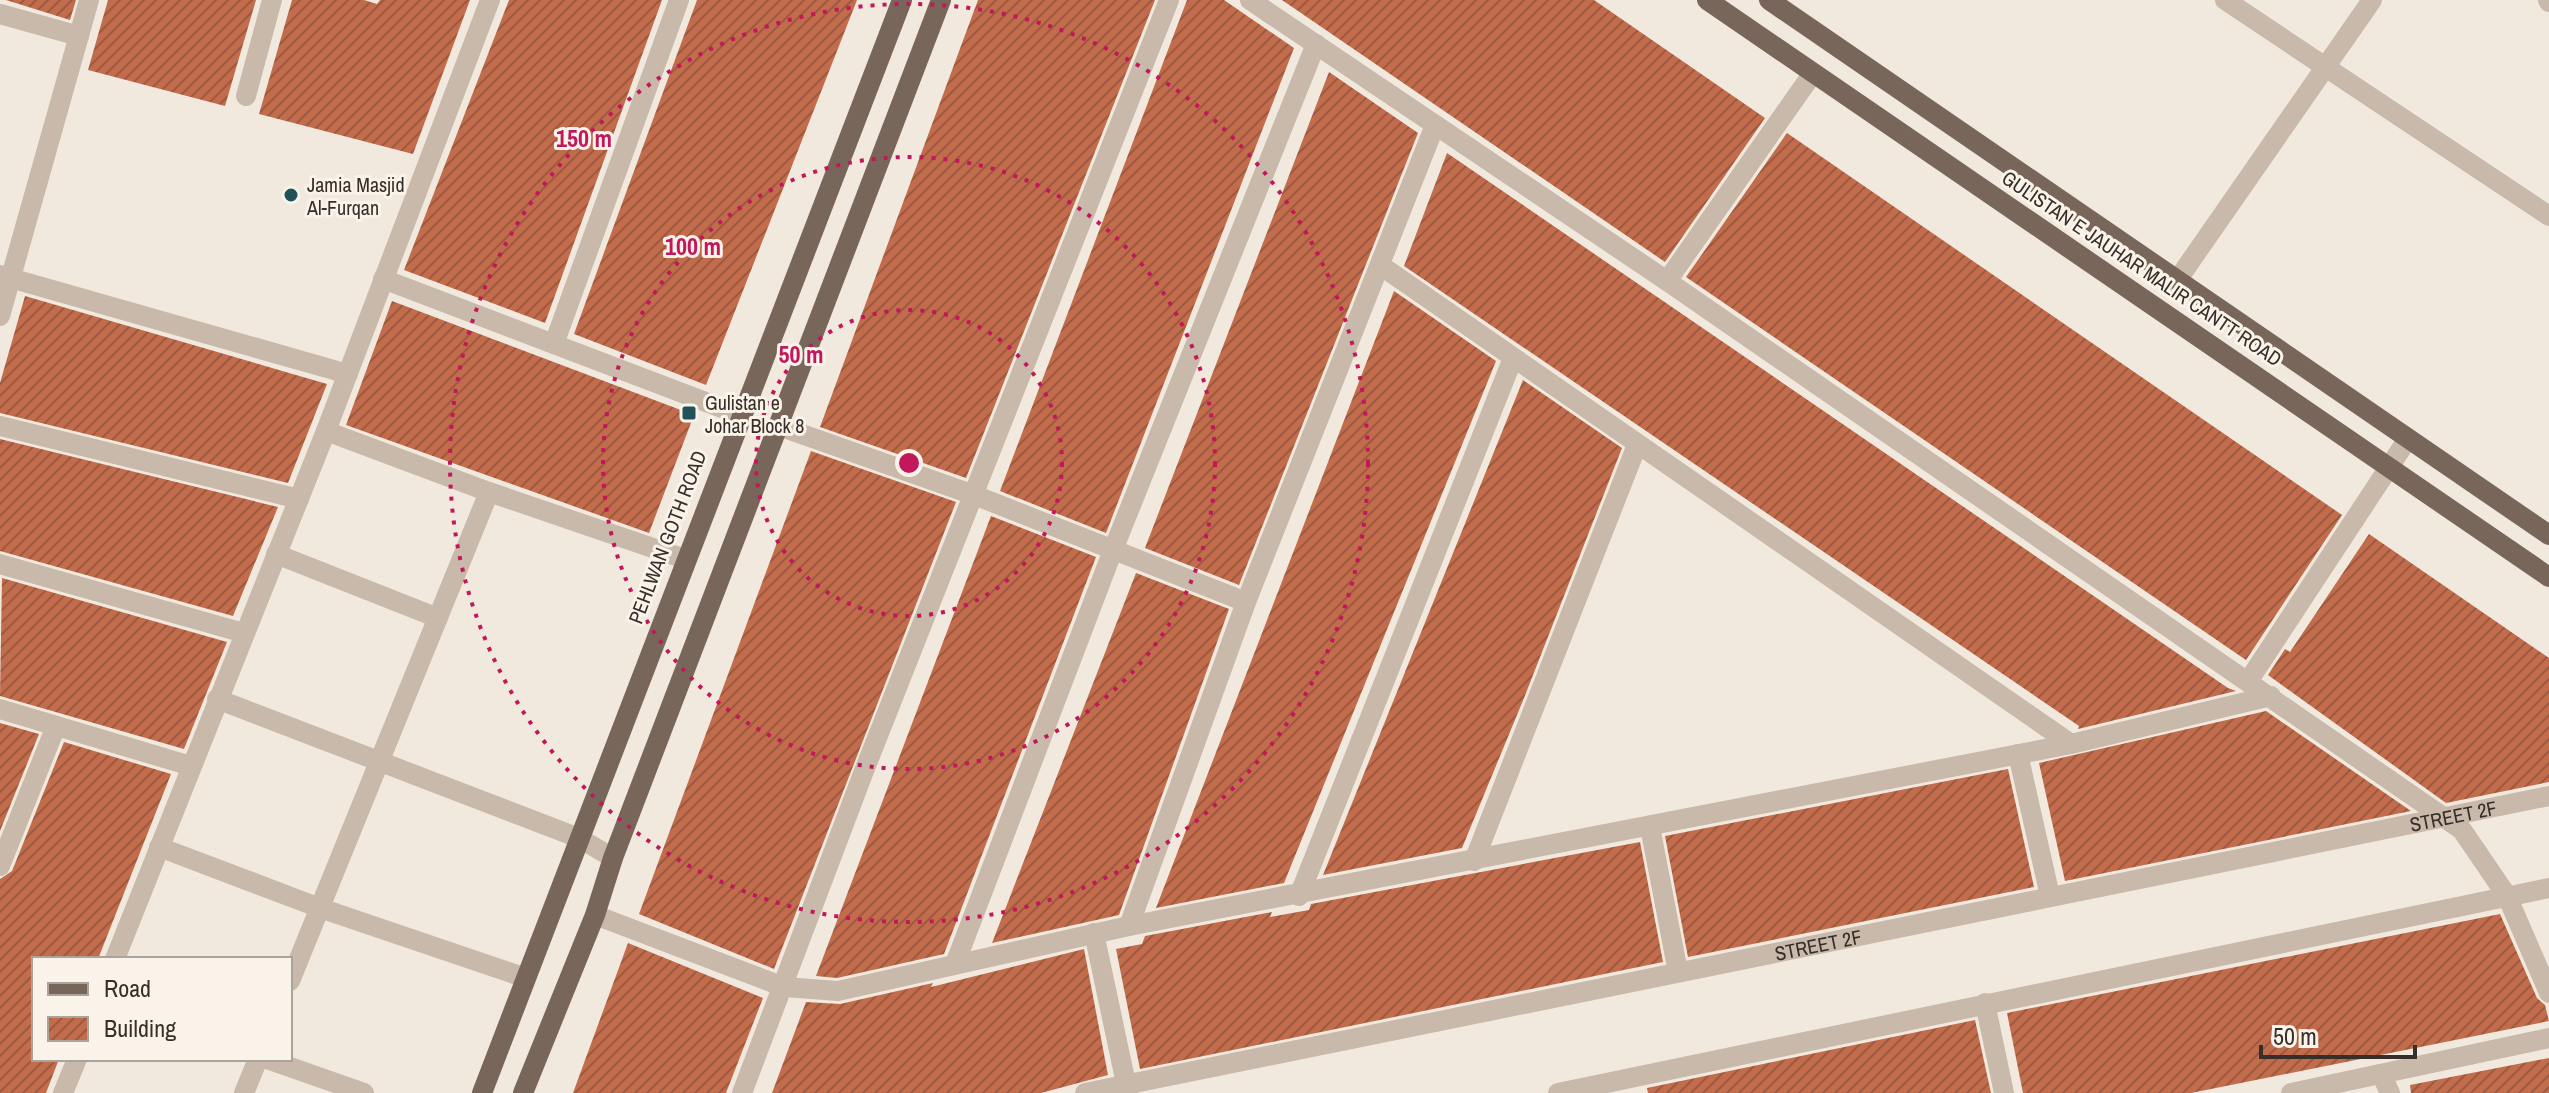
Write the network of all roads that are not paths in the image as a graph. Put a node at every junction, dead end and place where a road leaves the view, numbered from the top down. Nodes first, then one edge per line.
1 (89, 0) edge
2 (272, 0) edge
3 (490, 0) edge
4 (679, 0) edge
5 (902, 0) edge
6 (941, 0) edge
7 (1169, 0) edge
8 (1250, 0) edge
9 (1707, 0) edge
10 (1769, 0) edge
11 (2225, 0) edge
12 (2372, 0) edge
13 (0, 14) edge
14 (79, 36) junction
15 (1316, 44) junction
16 (2324, 67) junction
17 (1813, 73) junction
18 (246, 96) dead end
19 (1435, 125) junction
20 (2549, 216) edge
21 (1380, 265) junction
22 (5, 276) edge
23 (383, 279) junction
24 (1667, 281) junction
25 (2176, 282) junction
26 (0, 316) edge
27 (554, 344) junction
28 (1513, 358) junction
29 (348, 374) junction
30 (740, 415) junction
31 (0, 426) edge
32 (779, 426) junction
33 (326, 431) junction
34 (2407, 440) junction
35 (1637, 445) junction
36 (2391, 467) junction
37 (489, 492) junction
38 (974, 495) junction
39 (299, 499) junction
40 (2549, 535) edge
41 (1113, 550) junction
42 (276, 554) junction
43 (685, 559) junction
44 (0, 564) edge
45 (2549, 577) edge
46 (1246, 602) junction
47 (438, 618) junction
48 (244, 633) junction
49 (2249, 680) junction
50 (2271, 696) junction
51 (217, 699) junction
52 (0, 709) edge
53 (56, 726) junction
54 (2071, 744) junction
55 (2018, 754) junction
56 (379, 761) junction
57 (191, 766) junction
58 (2549, 796) edge
59 (2442, 816) junction
60 (1650, 827) junction
61 (579, 838) junction
62 (159, 847) junction
63 (613, 858) junction
64 (1474, 861) junction
65 (0, 866) edge
66 (2549, 888) edge
67 (1299, 896) junction
68 (2050, 896) junction
69 (2507, 896) junction
70 (320, 908) junction
71 (595, 915) junction
72 (1129, 926) junction
73 (1094, 933) junction
74 (116, 957) edge
75 (955, 964) junction
76 (1678, 972) junction
77 (292, 976) edge
78 (526, 978) junction
79 (784, 987) junction
80 (2549, 993) edge
81 (1985, 1003) junction
82 (2549, 1038) edge
83 (76, 1061) edge
84 (257, 1061) edge
85 (273, 1061) edge
86 (2381, 1074) junction
87 (1127, 1089) edge
88 (63, 1093) edge
89 (244, 1093) edge
90 (364, 1093) edge
91 (482, 1093) edge
92 (523, 1093) edge
93 (742, 1093) edge
94 (1085, 1093) edge
95 (1558, 1093) edge
96 (2004, 1093) edge
97 (2291, 1093) edge
98 (2390, 1093) edge

1 - 14 street
2 - 18 street
3 - 23 street
4 - 27 street
5 - 30 main road, PEHLWAN GOTH ROAD
6 - 32 main road
7 - 38 street
8 - 15 street
9 - 17 main road, GULISTAN E JAUHAR MALIR CANTT ROAD
10 - 25 main road, GULISTAN E JAUHAR MALIR CANTT ROAD
11 - 16 street
12 - 16 street
13 - 14 street
14 - 22 street
15 - 19 street
15 - 41 street
16 - 20 street
16 - 25 street
17 - 24 street
17 - 36 main road, GULISTAN E JAUHAR MALIR CANTT ROAD
19 - 21 street
19 - 24 street
21 - 28 street
21 - 46 street
22 - 26 street
22 - 29 street
23 - 27 street
23 - 29 street
24 - 49 street
25 - 34 main road, GULISTAN E JAUHAR MALIR CANTT ROAD
27 - 30 street
28 - 35 street
28 - 67 street
29 - 33 street
30 - 43 main road, PEHLWAN GOTH ROAD
31 - 39 street
32 - 38 street
32 - 63 main road
33 - 37 street
33 - 39 street
34 - 36 street
34 - 40 main road, GULISTAN E JAUHAR MALIR CANTT ROAD
35 - 54 street
35 - 64 street
36 - 45 main road, GULISTAN E JAUHAR MALIR CANTT ROAD
36 - 49 street
37 - 43 street
37 - 47 street
38 - 41 street
38 - 79 street
39 - 42 street
41 - 46 street
41 - 75 street
42 - 47 street
42 - 48 street
43 - 61 main road, PEHLWAN GOTH ROAD
44 - 48 street
46 - 72 street
47 - 56 street
48 - 51 street
49 - 50 street
50 - 54 street
50 - 59 street
51 - 56 street
51 - 57 street
52 - 53 street
53 - 57 street
53 - 65 street
54 - 55 street
55 - 60 street
55 - 68 street
56 - 61 street
56 - 70 street
57 - 62 street
58 - 59 street, STREET 2F
59 - 68 street, STREET 2F
59 - 69 street
60 - 64 street
60 - 76 street
61 - 63 street
61 - 78 main road, PEHLWAN GOTH ROAD
62 - 70 street
62 - 74 street
63 - 71 main road
64 - 67 street
66 - 69 street
67 - 72 street
68 - 76 street, STREET 2F
69 - 80 street
69 - 81 street
70 - 77 street
70 - 78 street
71 - 79 street
71 - 92 main road
72 - 73 street
73 - 75 street
73 - 87 street
75 - 79 street
76 - 87 street, STREET 2F
78 - 91 main road, PEHLWAN GOTH ROAD
79 - 93 street
81 - 95 street
81 - 96 street
82 - 86 street
83 - 88 street
84 - 89 street
85 - 90 street
86 - 97 street
86 - 98 street
87 - 94 street, STREET 2F

